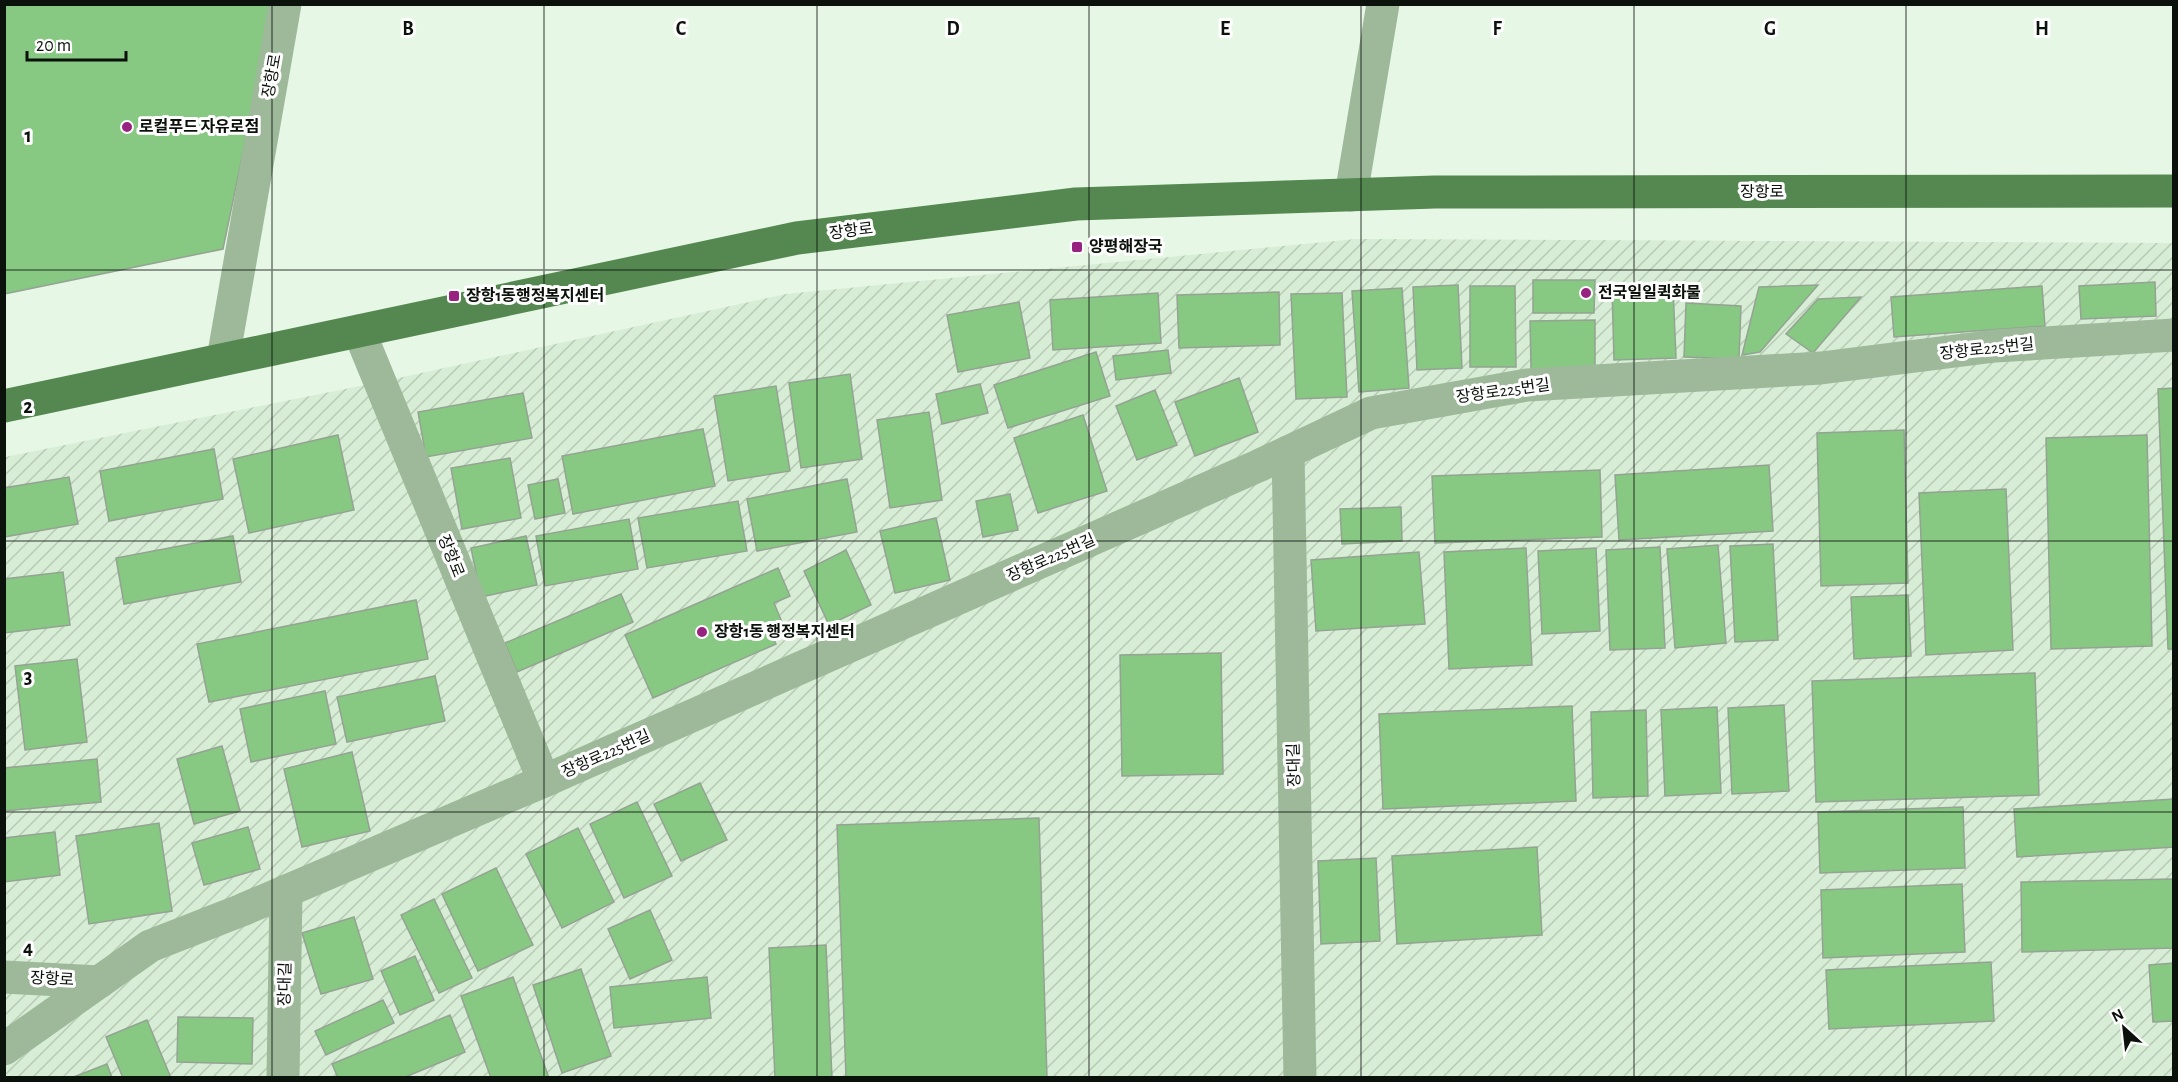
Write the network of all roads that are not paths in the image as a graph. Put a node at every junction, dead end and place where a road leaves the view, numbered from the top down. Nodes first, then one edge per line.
1 (285, 4) edge
2 (1383, 4) edge
3 (2174, 191) edge
4 (1351, 195) junction
5 (359, 331) junction
6 (2174, 335) edge
7 (223, 359) junction
8 (4, 406) edge
9 (1288, 452) junction
10 (544, 781) junction
11 (286, 891) junction
12 (4, 977) edge
13 (99, 982) junction
14 (4, 1049) edge
15 (283, 1077) edge
16 (1300, 1077) edge

1 - 7 street, 장항로
2 - 4 street
3 - 4 main road, 장항로
4 - 5 main road, 장항로
5 - 7 main road, 장항로
5 - 10 street, 장항로
6 - 9 street, 장항로225번길
7 - 8 main road, 장항로
9 - 10 street, 장항로225번길
9 - 16 street, 장대길
10 - 11 street, 장항로225번길
11 - 13 street, 장항로225번길
11 - 15 street, 장대길
12 - 13 street, 장항로
13 - 14 street, 장항로225번길

